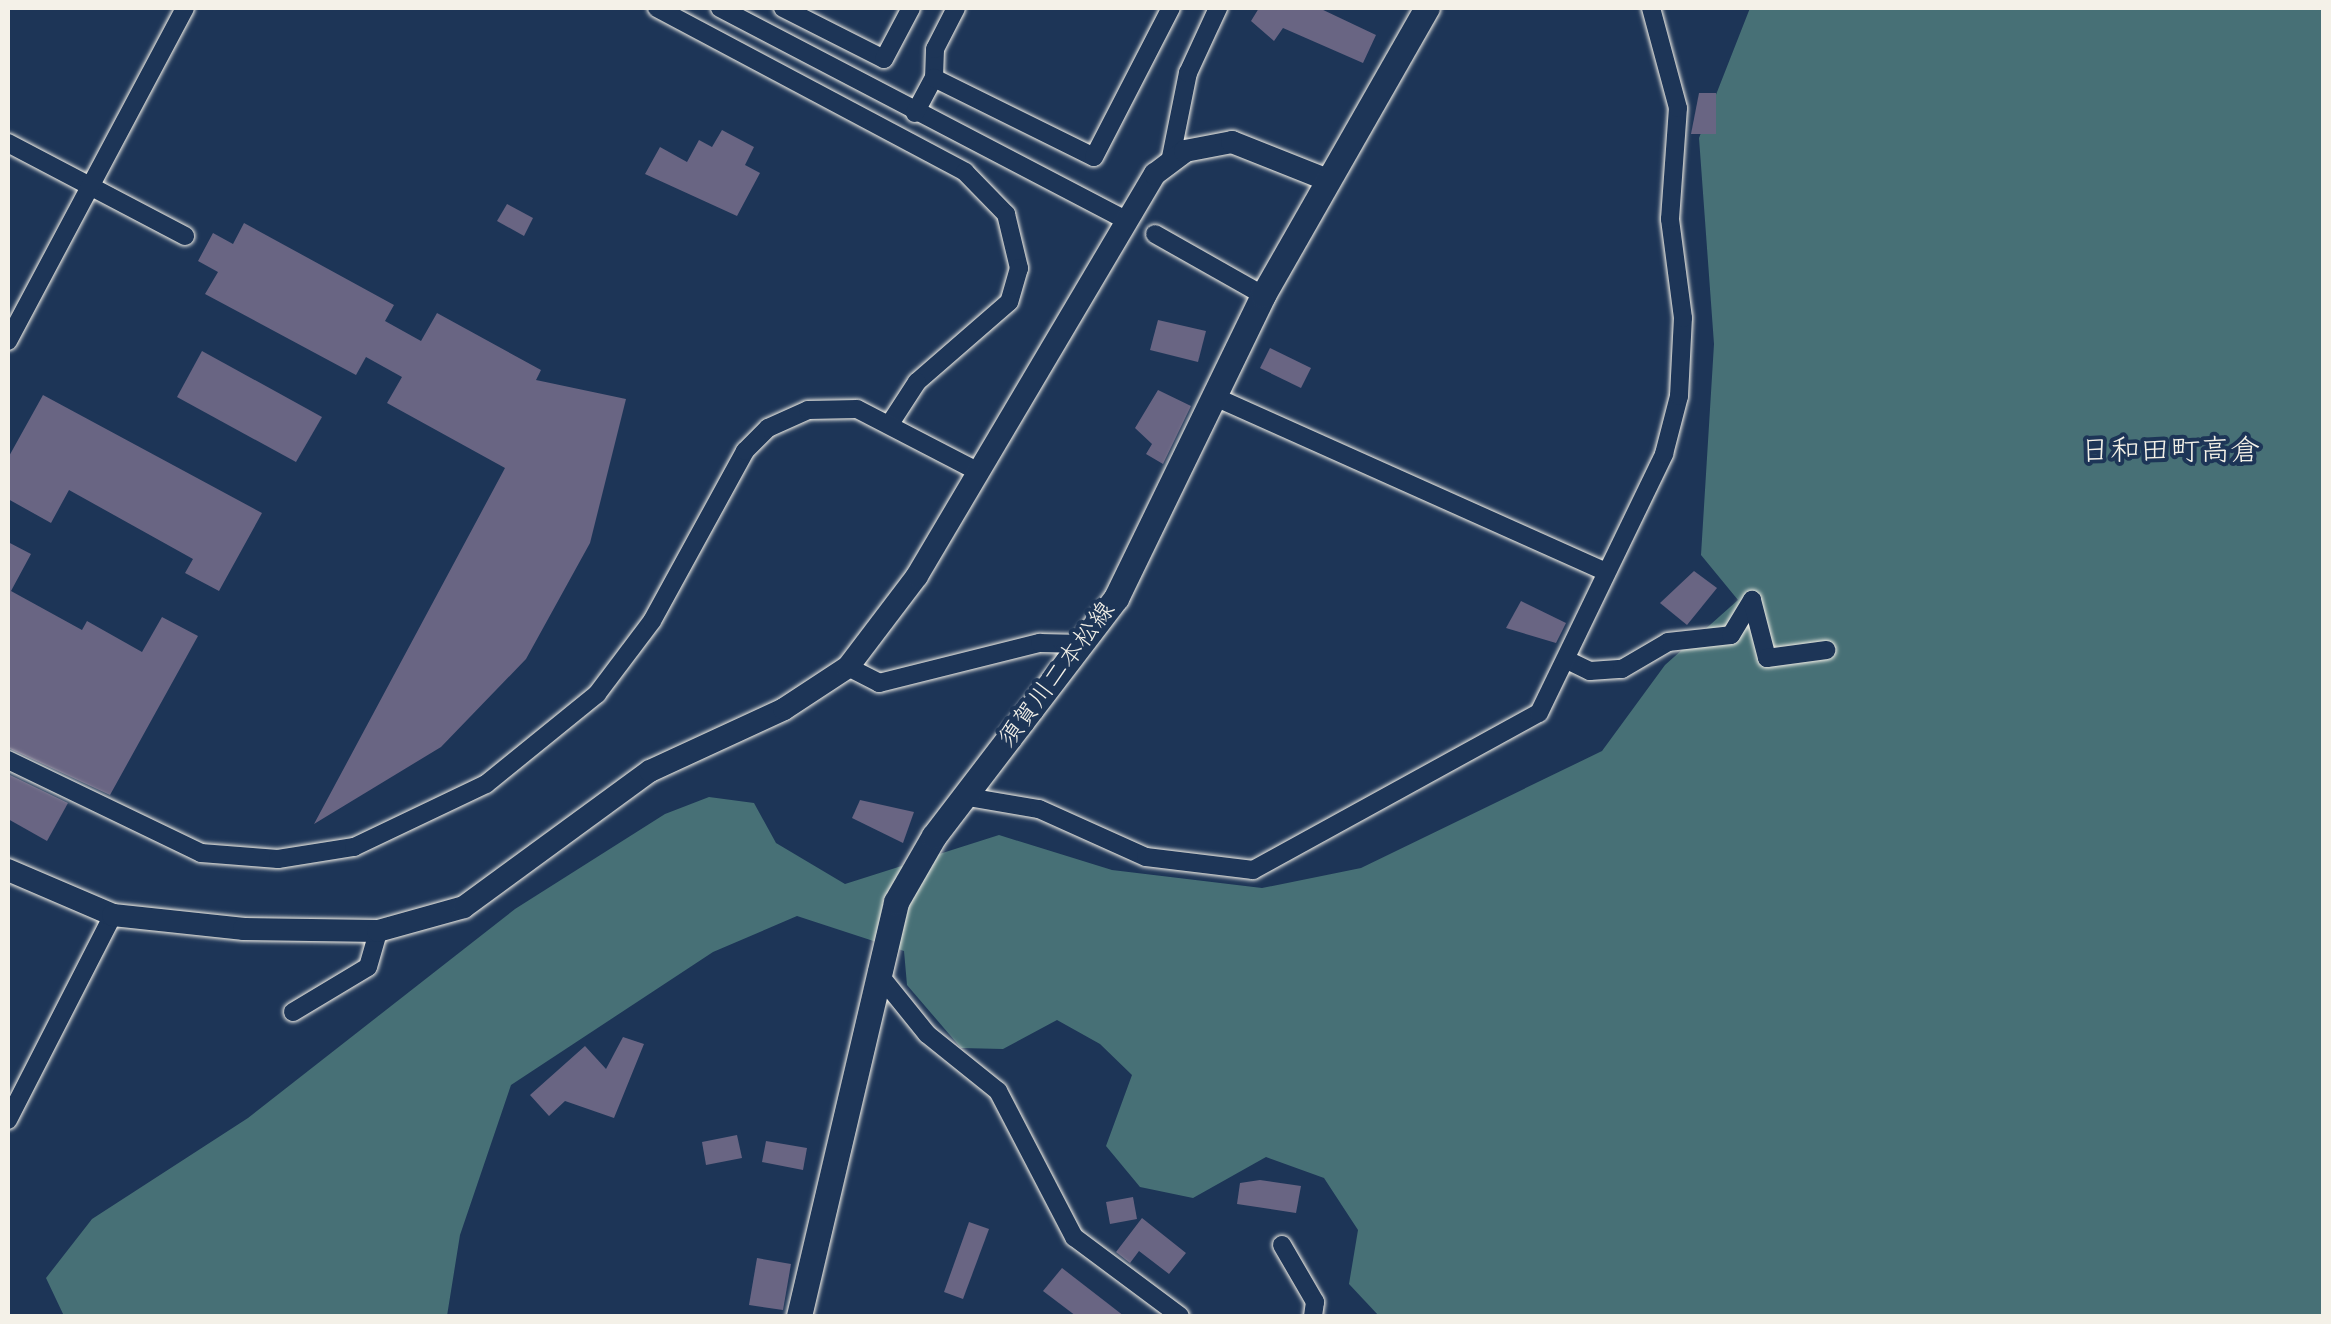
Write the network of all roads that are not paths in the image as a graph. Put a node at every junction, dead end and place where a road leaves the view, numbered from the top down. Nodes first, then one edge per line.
1 (184, 8) edge
2 (657, 8) edge
3 (720, 8) edge
4 (784, 8) edge
5 (911, 8) edge
6 (956, 8) edge
7 (1170, 8) edge
8 (1218, 8) edge
9 (1427, 8) edge
10 (1651, 8) edge
11 (934, 78) junction
12 (915, 112) junction
13 (8, 143) edge
14 (1170, 162) junction
15 (1330, 180) junction
16 (89, 186) junction
17 (1122, 220) junction
18 (1155, 234) dead end
19 (185, 236) dead end
20 (1262, 295) junction
21 (8, 342) edge
22 (1214, 396) junction
23 (891, 422) junction
24 (975, 470) junction
25 (1604, 571) junction
26 (1084, 644) junction
27 (1826, 650) dead end
28 (1567, 660) junction
29 (848, 667) junction
30 (8, 760) edge
31 (962, 796) junction
32 (8, 870) edge
33 (112, 915) junction
34 (378, 931) junction
35 (877, 972) junction
36 (293, 1012) dead end
37 (8, 1120) edge
38 (1282, 1246) dead end
39 (799, 1316) edge
40 (1180, 1316) edge
41 (1312, 1316) edge

1 - 16 street
2 - 23 street
3 - 12 street
4 - 5 street
6 - 11 street
7 - 11 street
8 - 14 street
9 - 15 main road, 須賀川二本松線
10 - 25 street
11 - 12 street
12 - 17 street
13 - 16 street
14 - 15 street
14 - 17 street
15 - 20 main road, 須賀川二本松線
16 - 19 street
16 - 21 street
17 - 24 street
18 - 20 street
20 - 22 main road, 須賀川二本松線
22 - 25 street
22 - 26 main road, 須賀川二本松線
23 - 24 street
23 - 30 street
24 - 29 street
25 - 28 street
26 - 29 street
26 - 31 main road, 須賀川二本松線
27 - 28 street
28 - 31 street
29 - 34 street
31 - 35 main road, 須賀川二本松線
32 - 33 street
33 - 34 street
33 - 37 street
34 - 36 street
35 - 39 main road, 須賀川二本松線
35 - 40 street
38 - 41 street

